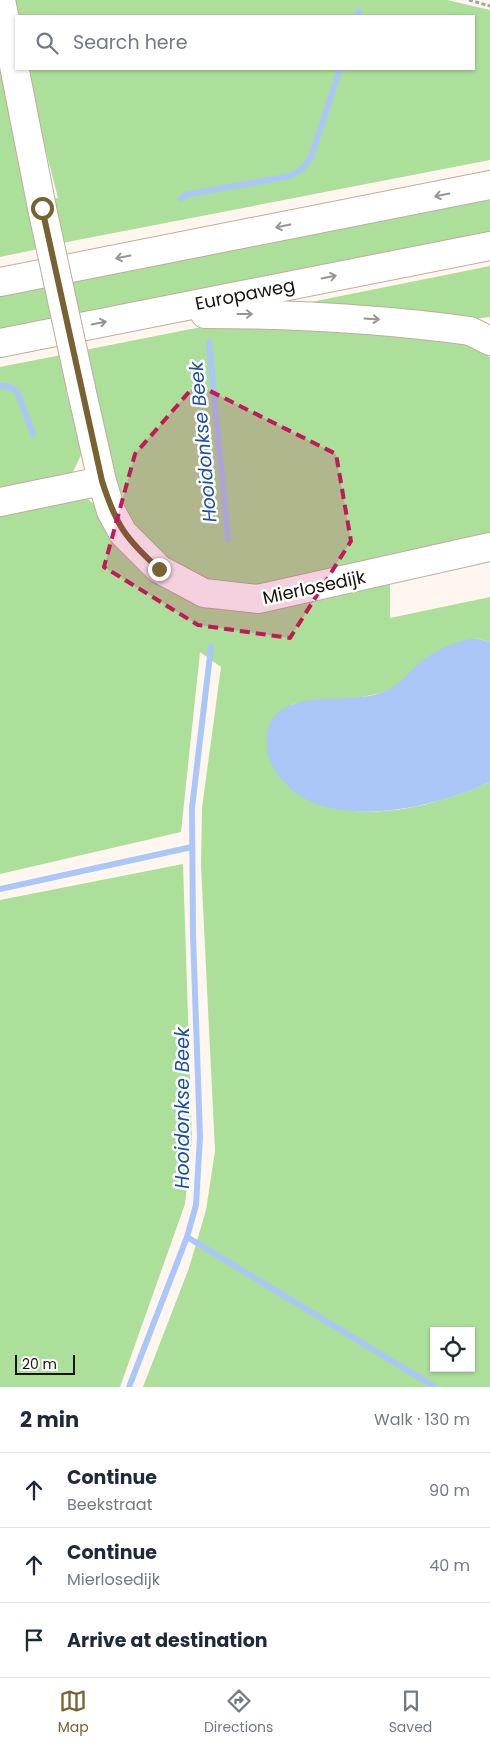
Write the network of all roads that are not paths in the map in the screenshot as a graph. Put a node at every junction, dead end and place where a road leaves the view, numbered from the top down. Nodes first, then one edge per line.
1 (1, 0) edge
2 (490, 186) edge
3 (490, 246) edge
4 (0, 282) edge
5 (143, 314) junction
6 (483, 334) edge
7 (0, 343) edge
8 (102, 481) junction
9 (0, 502) edge
10 (490, 547) edge

1 - 8 main road, Mierlosedijk, bridge
2 -> 4 main road
5 -> 3 main road, Europaweg
5 -> 6 main road
7 -> 5 main road, Europaweg
8 - 9 main road
8 - 10 main road, Mierlosedijk

